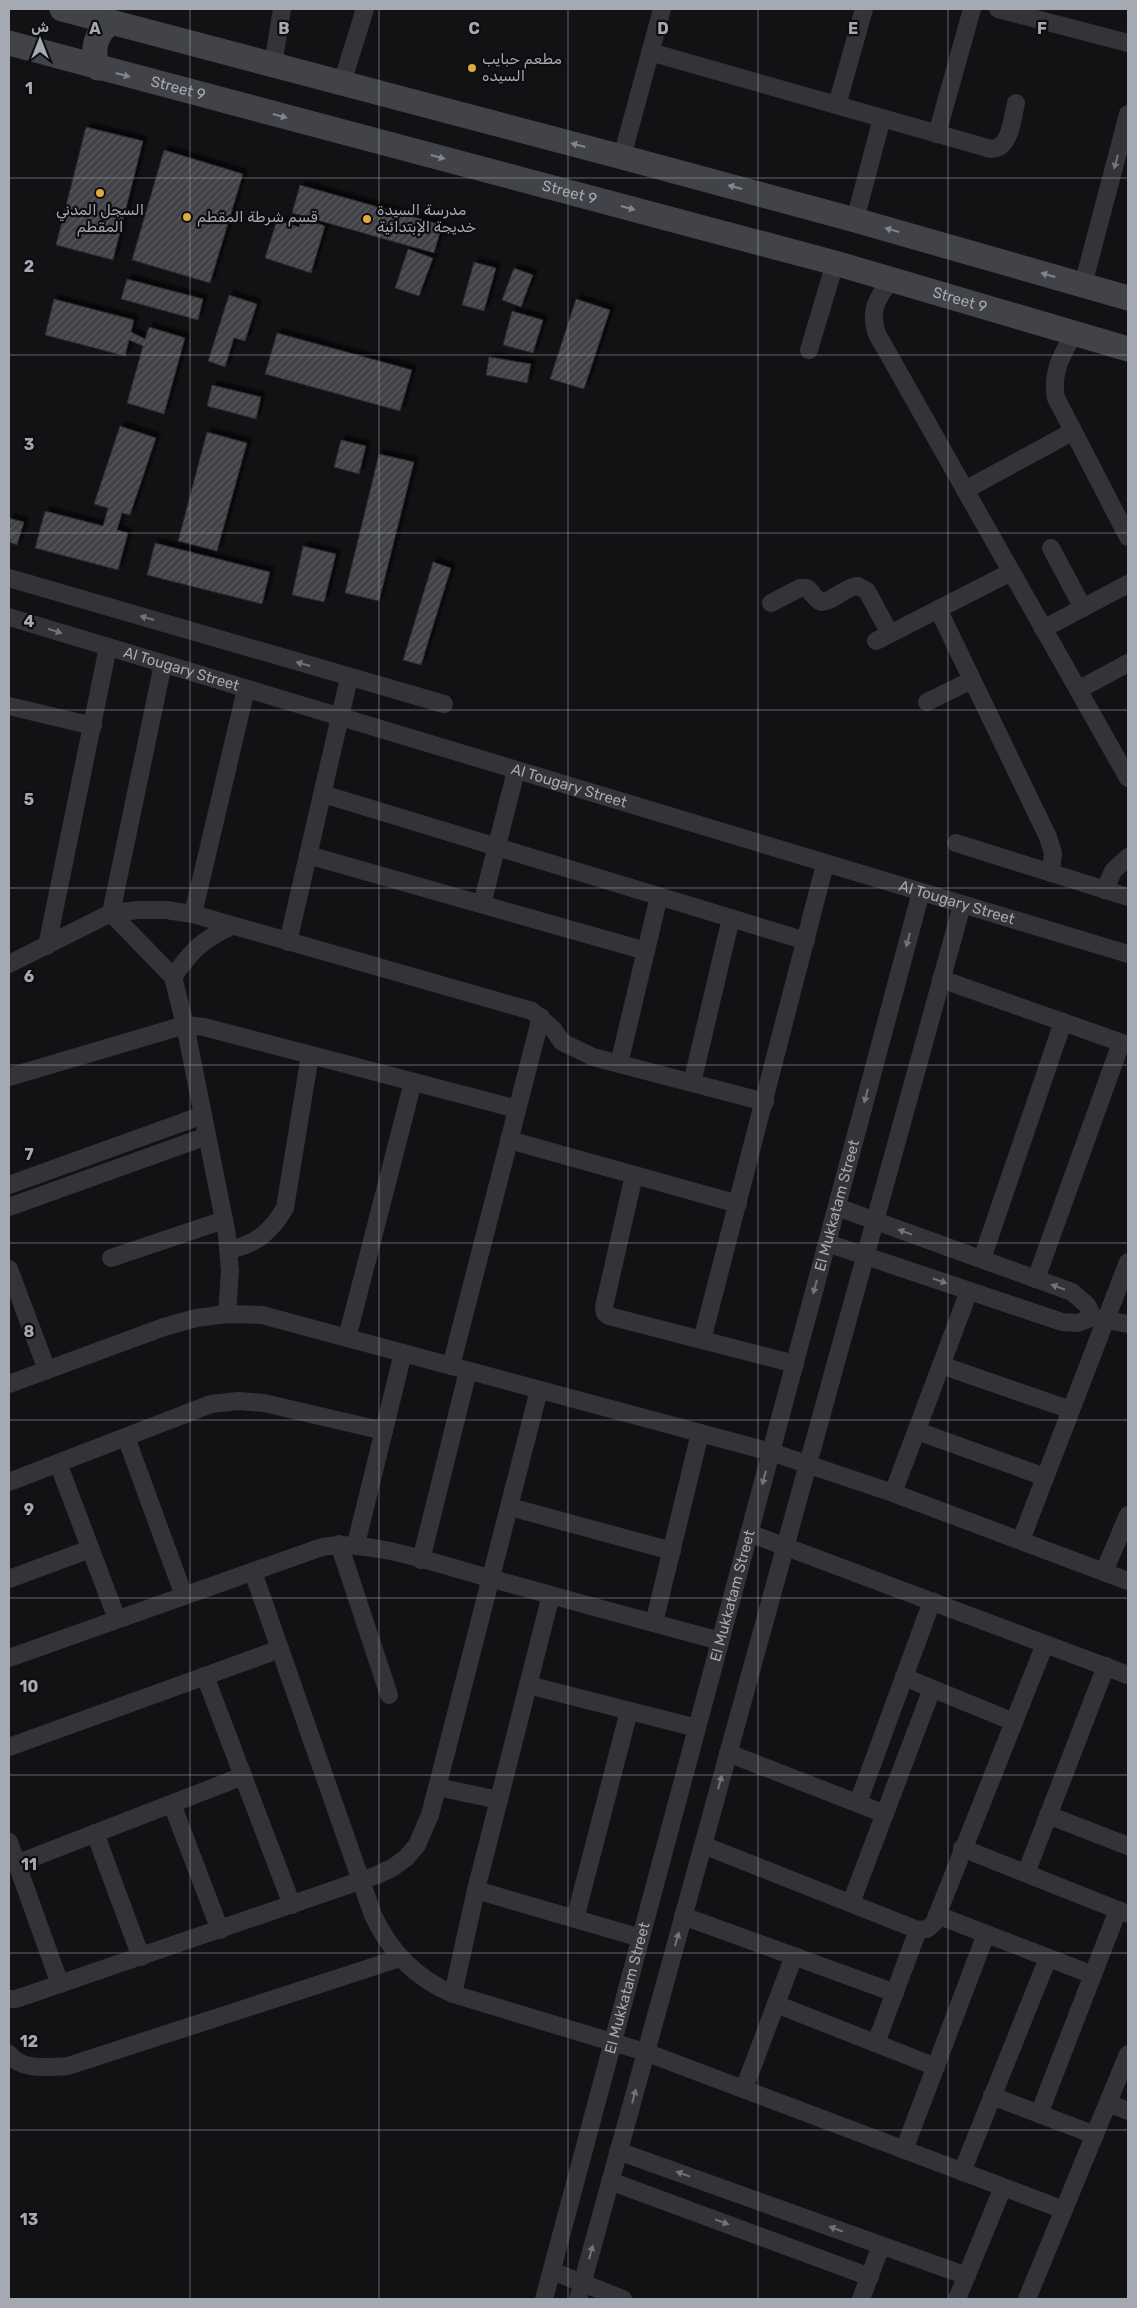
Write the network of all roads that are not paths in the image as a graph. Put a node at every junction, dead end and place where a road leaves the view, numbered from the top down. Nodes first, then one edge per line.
1 (62, 9) edge
2 (282, 9) edge
3 (365, 9) edge
4 (662, 9) edge
5 (864, 9) edge
6 (972, 9) edge
7 (998, 9) edge
8 (110, 22) junction
9 (9, 43) edge
10 (1128, 44) edge
11 (650, 52) junction
12 (273, 65) junction
13 (98, 68) junction
14 (342, 83) junction
15 (1016, 103) dead end
16 (836, 105) junction
17 (1128, 114) edge
18 (882, 118) junction
19 (937, 134) junction
20 (622, 156) junction
21 (855, 220) junction
22 (835, 263) junction
23 (892, 279) junction
24 (1083, 285) junction
25 (1127, 294) edge
26 (1074, 333) junction
27 (1128, 349) edge
28 (809, 350) dead end
29 (1072, 432) junction
30 (965, 490) junction
31 (1128, 537) edge
32 (1051, 548) dead end
33 (1011, 572) junction
34 (9, 578) edge
35 (1128, 584) edge
36 (771, 603) dead end
37 (1082, 608) junction
38 (938, 609) junction
39 (9, 617) edge
40 (1044, 629) junction
41 (108, 647) junction
42 (1128, 663) edge
43 (163, 664) junction
44 (349, 678) junction
45 (972, 680) junction
46 (246, 690) junction
47 (1078, 690) junction
48 (927, 702) dead end
49 (444, 704) dead end
50 (9, 706) edge
51 (340, 718) junction
52 (93, 726) junction
53 (1126, 769) edge
54 (516, 771) junction
55 (322, 794) junction
56 (956, 843) dead end
57 (496, 847) junction
58 (308, 855) junction
59 (1128, 857) edge
60 (825, 864) junction
61 (1052, 873) junction
62 (1105, 890) junction
63 (921, 892) junction
64 (659, 896) junction
65 (1128, 897) edge
66 (482, 904) junction
67 (962, 905) junction
68 (111, 914) junction
69 (193, 914) junction
70 (731, 918) junction
71 (232, 926) junction
72 (806, 941) junction
73 (288, 942) junction
74 (47, 946) junction
75 (646, 951) junction
76 (1128, 954) edge
77 (9, 964) edge
78 (173, 977) junction
79 (941, 979) junction
80 (541, 1017) junction
81 (1063, 1022) junction
82 (186, 1025) junction
83 (1125, 1044) edge
84 (310, 1055) junction
85 (619, 1064) junction
86 (9, 1077) edge
87 (413, 1082) junction
88 (692, 1083) junction
89 (765, 1102) junction
90 (517, 1110) junction
91 (203, 1115) junction
92 (207, 1136) junction
93 (509, 1140) junction
94 (634, 1175) junction
95 (9, 1185) edge
96 (738, 1204) junction
97 (9, 1207) edge
98 (837, 1207) junction
99 (224, 1220) junction
100 (875, 1221) junction
101 (827, 1243) junction
102 (229, 1250) junction
103 (865, 1256) junction
104 (111, 1258) dead end
105 (982, 1259) junction
106 (1128, 1262) edge
107 (9, 1269) edge
108 (1036, 1279) junction
109 (969, 1291) junction
110 (14, 1299) edge
111 (227, 1314) junction
112 (1100, 1318) junction
113 (1128, 1324) edge
114 (347, 1338) junction
115 (702, 1340) junction
116 (403, 1353) junction
117 (795, 1364) junction
118 (941, 1365) junction
119 (460, 1368) junction
120 (46, 1370) junction
121 (9, 1384) edge
122 (539, 1390) junction
123 (1071, 1410) junction
124 (384, 1430) junction
125 (916, 1431) junction
126 (700, 1433) junction
127 (126, 1437) junction
128 (771, 1452) junction
129 (58, 1463) junction
130 (808, 1465) junction
131 (1045, 1477) junction
132 (9, 1482) edge
133 (893, 1493) junction
134 (510, 1508) junction
135 (1128, 1515) edge
136 (749, 1533) junction
137 (1021, 1540) junction
138 (348, 1544) junction
139 (785, 1547) junction
140 (90, 1549) junction
141 (672, 1551) junction
142 (421, 1560) junction
143 (253, 1572) junction
144 (1104, 1572) junction
145 (9, 1579) edge
146 (492, 1579) junction
147 (1128, 1580) edge
148 (551, 1595) junction
149 (184, 1596) junction
150 (932, 1601) junction
151 (117, 1620) junction
152 (654, 1624) junction
153 (720, 1642) junction
154 (1045, 1644) junction
155 (280, 1649) junction
156 (9, 1658) edge
157 (1106, 1666) junction
158 (1128, 1675) edge
159 (205, 1676) junction
160 (904, 1678) junction
161 (528, 1685) junction
162 (932, 1689) junction
163 (389, 1695) dead end
164 (629, 1711) junction
165 (1014, 1722) junction
166 (697, 1728) junction
167 (9, 1747) edge
168 (728, 1753) junction
169 (243, 1776) junction
170 (437, 1787) junction
171 (499, 1800) junction
172 (858, 1803) junction
173 (172, 1804) junction
174 (885, 1814) junction
175 (1048, 1815) junction
176 (95, 1833) junction
177 (9, 1842) edge
178 (703, 1845) junction
179 (1128, 1846) edge
180 (962, 1848) junction
181 (16, 1864) junction
182 (1026, 1873) junction
183 (361, 1881) junction
184 (476, 1890) junction
185 (851, 1903) junction
186 (292, 1906) junction
187 (1123, 1912) edge
188 (937, 1915) junction
189 (683, 1916) junction
190 (575, 1919) junction
191 (220, 1930) junction
192 (918, 1930) junction
193 (986, 1934) junction
194 (641, 1938) junction
195 (794, 1956) junction
196 (141, 1957) junction
197 (400, 1958) junction
198 (1048, 1958) junction
199 (1093, 1975) junction
200 (60, 1984) junction
201 (895, 1993) junction
202 (453, 1994) junction
203 (9, 1999) edge
204 (776, 2004) junction
205 (613, 2042) junction
206 (876, 2044) junction
207 (645, 2052) junction
208 (9, 2054) edge
209 (1128, 2054) edge
210 (936, 2067) junction
211 (744, 2089) junction
212 (992, 2096) junction
213 (1108, 2103) junction
214 (1128, 2111) edge
215 (1039, 2114) junction
216 (1094, 2135) junction
217 (904, 2150) junction
218 (618, 2151) junction
219 (962, 2172) junction
220 (610, 2181) junction
221 (1003, 2187) junction
222 (1064, 2210) junction
223 (882, 2246) junction
224 (552, 2271) junction
225 (967, 2276) junction
226 (870, 2277) junction
227 (580, 2291) edge
228 (544, 2299) edge
229 (623, 2299) edge
230 (861, 2299) edge
231 (957, 2299) edge
232 (1027, 2299) edge

1 - 8 main road
2 - 12 street
3 - 14 street
4 - 11 street
5 - 16 street
6 - 19 street
7 - 10 street
8 - 12 main road
8 - 13 main road
9 - 13 main road, Street 9
11 - 16 street
11 - 20 street
12 - 14 main road
13 -> 22 main road, Street 9
20 -> 14 main road
15 - 19 street
16 - 18 street
17 -> 24 street
18 - 19 street
18 - 21 street
21 -> 20 main road
24 -> 21 main road
22 - 23 main road, Street 9
22 - 28 street
23 - 26 main road, Street 9
23 - 30 street
24 - 25 main road
26 - 27 main road, Street 9
26 - 29 street
29 - 30 street
29 - 31 street
30 - 33 street
32 - 37 street
33 - 38 street
33 - 40 street
44 -> 34 street
35 - 37 street
36 - 38 street
37 - 40 street
38 - 45 street
39 -> 41 street, Al Tougary Street
40 - 47 street
41 - 43 street, Al Tougary Street
41 - 52 street
42 - 47 street
43 - 46 street, Al Tougary Street
43 - 68 street
44 - 49 street
44 - 51 street
45 - 48 street
45 - 61 street
46 - 51 street, Al Tougary Street
46 - 69 street
47 - 53 street
50 - 52 street
51 - 54 street, Al Tougary Street
51 - 55 street
52 - 74 street
54 - 57 street
54 - 60 street, Al Tougary Street
55 - 57 street
55 - 58 street
56 - 61 street
57 - 64 street
57 - 66 street
58 - 66 street
58 - 73 street
59 - 62 street
60 - 63 street, Al Tougary Street
60 - 72 street
61 - 62 street
62 - 65 street
63 - 67 street, Al Tougary Street
63 -> 98 street, El Mukkatam Street
64 - 70 street
64 - 75 street
66 - 75 street
67 - 76 street, Al Tougary Street
67 - 79 street
68 - 69 street
68 - 74 street
68 - 78 street
69 - 71 street
70 - 72 street
70 - 88 street
71 - 73 street
71 - 78 street
72 - 89 street
73 - 80 street
74 - 77 street
75 - 85 street
78 - 82 street
79 - 81 street
79 - 100 street
80 - 85 street
80 - 90 street
81 - 83 street
81 - 105 street
82 - 84 street
82 - 86 street
82 - 91 street
83 - 108 street
84 - 87 street
84 - 102 street
85 - 88 street
87 - 90 street
87 - 114 street
88 - 89 street
89 - 96 street
90 - 93 street
91 - 92 street
91 - 95 street
92 - 97 street
92 - 99 street
93 - 94 street
93 - 119 street
94 - 96 street
94 - 115 street
96 - 115 street
98 - 100 street
98 - 101 street, El Mukkatam Street
99 - 102 street
99 - 104 street
100 - 103 street
105 -> 100 street
101 - 103 street
101 -> 117 street, El Mukkatam Street
102 - 111 street
103 -> 109 street
103 - 130 street
105 - 108 street
106 - 112 street
107 - 110 street
112 -> 108 street
109 - 112 street
109 - 118 street
110 - 120 street
111 - 114 street
111 - 120 street
112 - 113 street
112 - 123 street
114 - 116 street
115 - 117 street
116 - 119 street
116 - 124 street
117 - 128 street, El Mukkatam Street
118 - 123 street
118 - 125 street
119 - 122 street
119 - 142 street
120 - 121 street
122 - 126 street
122 - 134 street
123 - 131 street
124 - 127 street
124 - 138 street
125 - 131 street
125 - 133 street
126 - 128 street
126 - 141 street
127 - 129 street
127 - 149 street
128 - 130 street
128 -> 136 street, El Mukkatam Street
129 - 132 street
129 - 140 street
130 - 133 street
130 - 139 street
131 - 137 street
133 - 137 street
134 - 141 street
134 - 146 street
135 - 144 street
136 - 139 street
136 - 153 street, El Mukkatam Street
137 - 144 street
138 - 142 street
138 - 143 street
138 - 163 street
139 - 150 street
139 - 168 street
140 - 145 street
140 - 151 street
141 - 152 street
142 - 146 street
143 - 149 street
143 - 155 street
144 - 147 street
146 - 148 street
146 - 170 street
148 - 152 street
148 - 161 street
149 - 151 street
150 - 154 street
150 - 160 street
151 - 156 street
152 - 153 street
153 - 166 street, El Mukkatam Street
154 - 157 street
154 - 165 street
155 - 159 street
155 - 183 street
157 - 158 street
157 - 175 street
159 - 167 street
159 - 169 street
160 - 162 street
160 - 172 street
161 - 164 street
161 - 171 street
162 - 165 street
162 - 174 street
164 - 166 street
164 - 190 street
165 - 180 street
166 - 194 street, El Mukkatam Street
168 - 172 street
178 -> 168 street
169 - 173 street
169 - 186 street
170 - 171 street
170 - 183 street
171 - 184 street
172 - 174 street
173 - 176 street
173 - 191 street
174 - 185 street
175 - 179 street
175 - 182 street
176 - 181 street
176 - 196 street
177 - 181 street
178 - 185 street
178 - 189 street
180 - 182 street
180 - 188 street
181 - 200 street
182 - 187 street
183 - 186 street
183 - 197 street
184 - 190 street
184 - 202 street
185 - 192 street
186 - 191 street
187 - 199 street
188 - 192 street
188 - 193 street
189 - 195 street
207 -> 189 street
190 - 194 street
191 - 196 street
192 - 201 street
193 - 198 street
193 - 210 street
194 - 205 street, El Mukkatam Street
195 - 201 street
195 - 204 street
196 - 200 street
197 - 202 street
197 - 208 street
198 - 199 street
198 - 212 street
199 - 215 street
200 - 203 street
201 - 206 street
202 - 205 street
204 - 206 street
204 - 211 street
205 - 207 street
205 - 224 street, El Mukkatam Street
206 - 210 street
207 - 211 street
218 -> 207 street
209 - 213 street
210 - 217 street
211 - 217 street
212 - 215 street
212 - 219 street
213 - 214 street
213 - 216 street
215 - 216 street
216 - 222 street
217 - 219 street
218 - 220 street
223 -> 218 street
219 - 221 street
220 -> 226 street
227 -> 220 street
221 - 222 street
221 - 225 street
222 - 232 street
223 - 225 street
223 - 226 street
224 - 227 street
224 - 228 street, El Mukkatam Street
225 - 231 street
226 - 230 street
227 - 229 street

